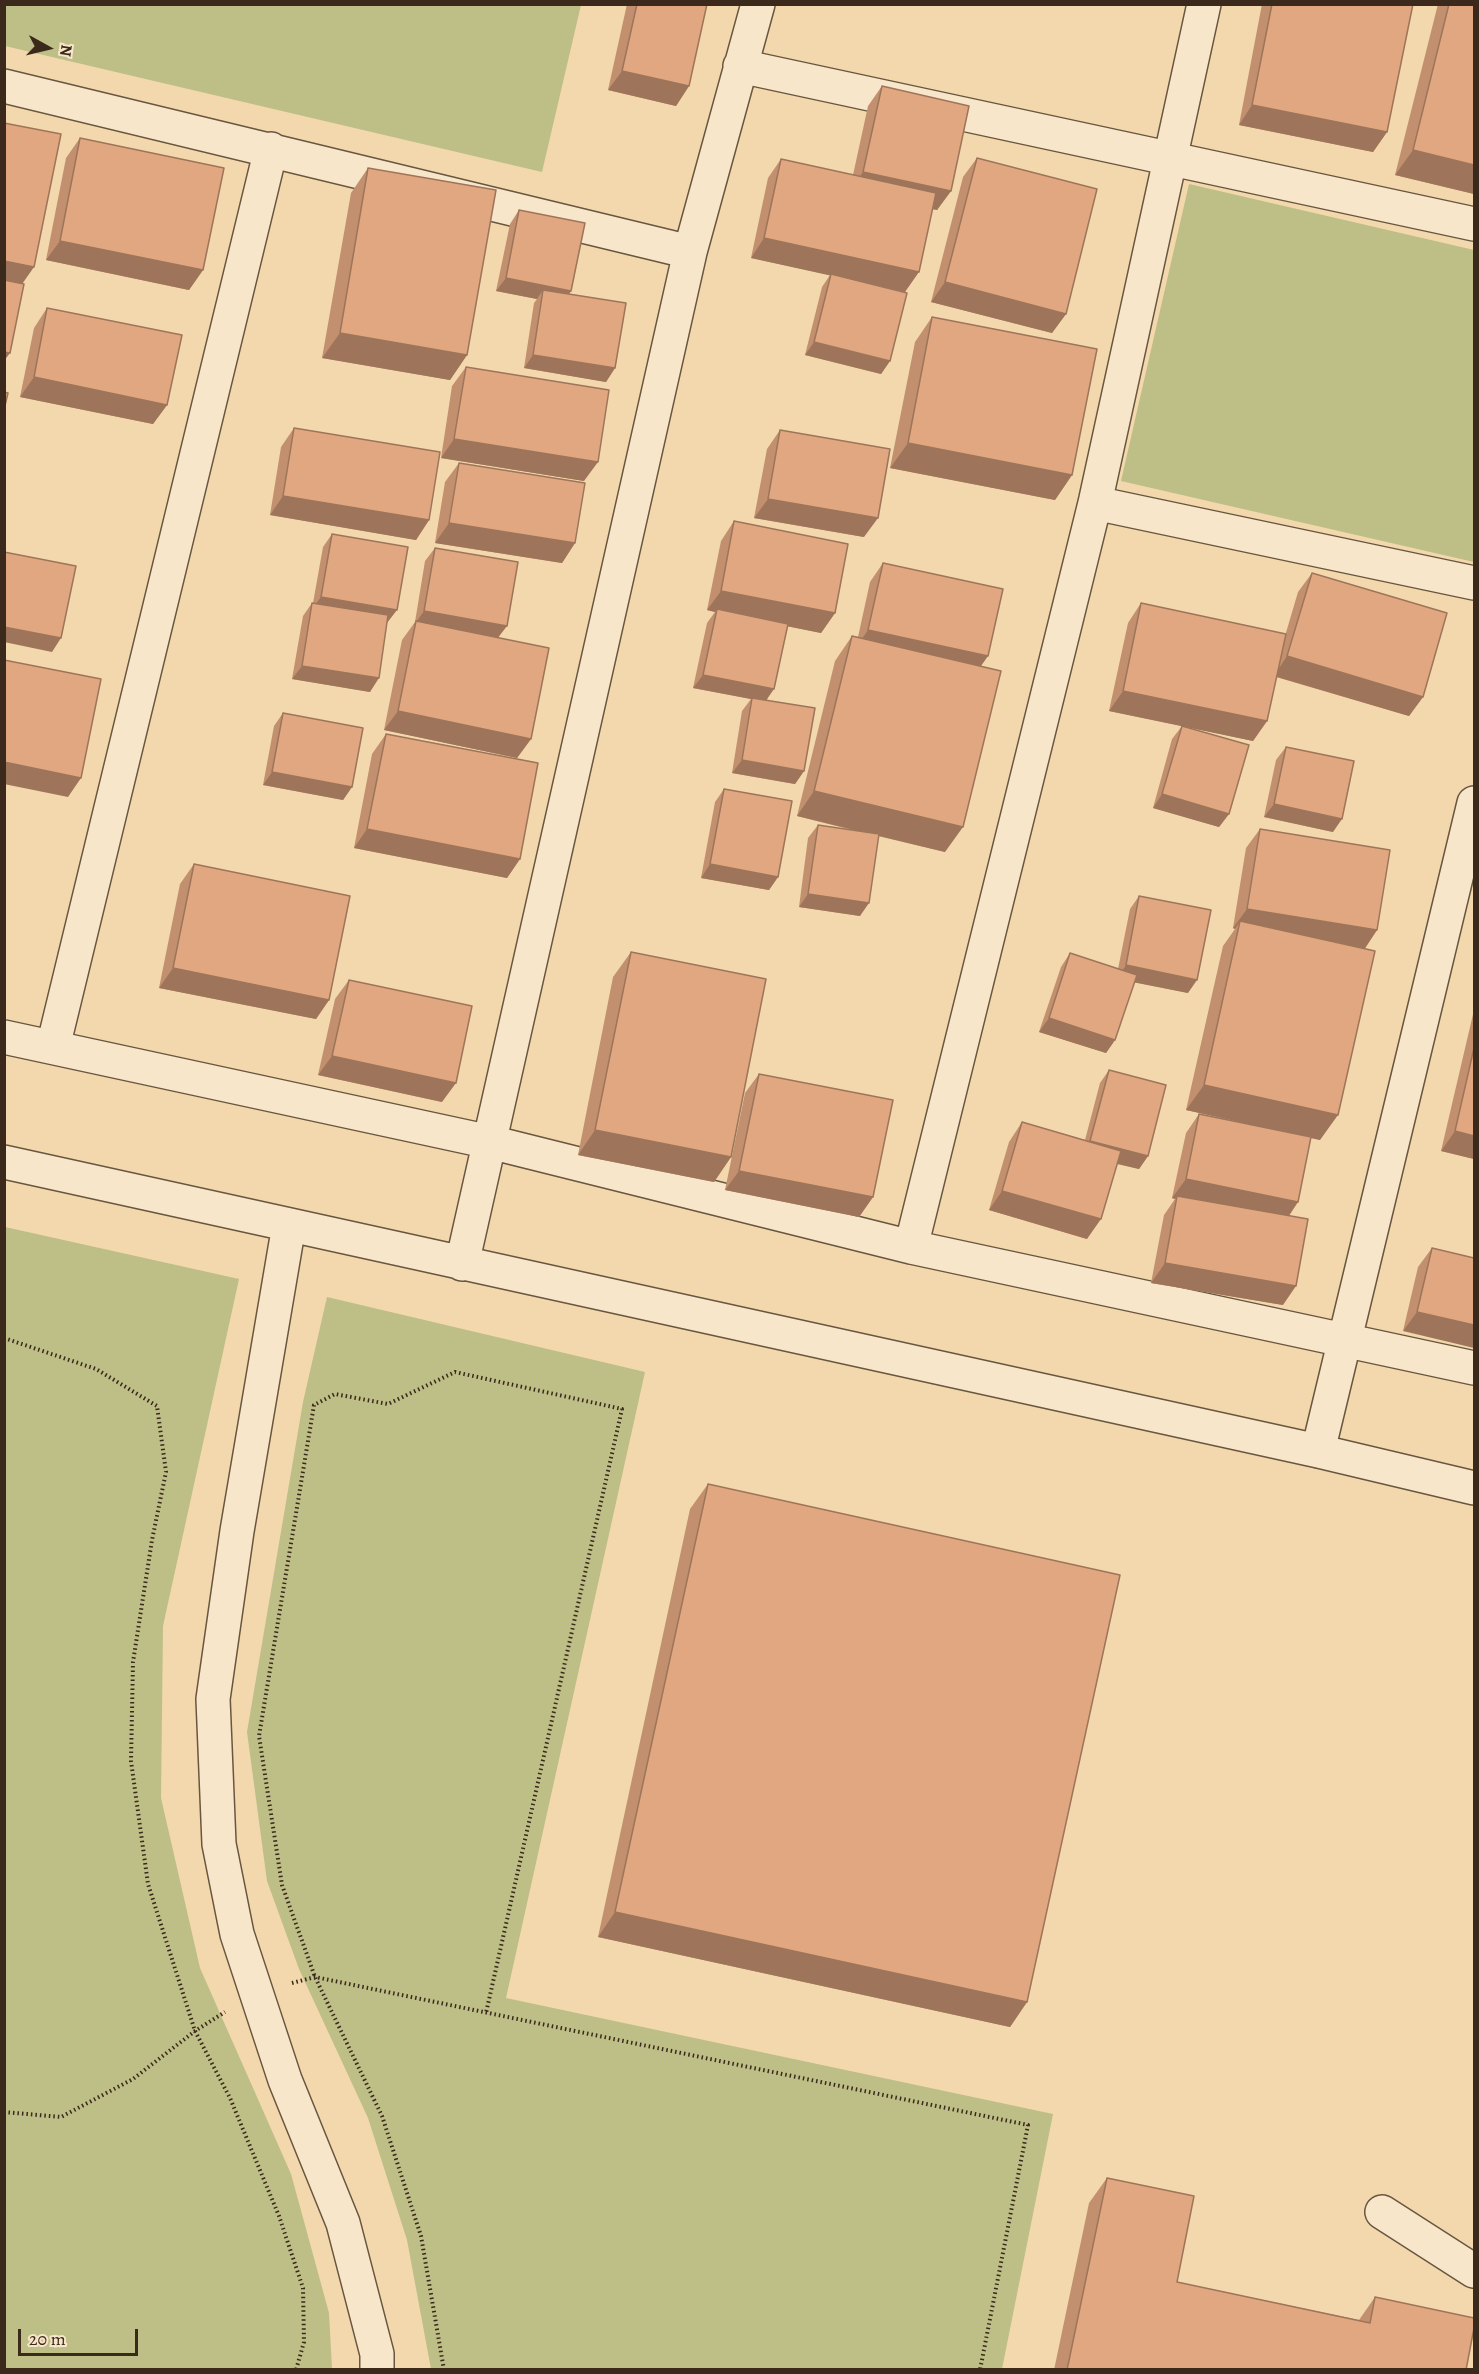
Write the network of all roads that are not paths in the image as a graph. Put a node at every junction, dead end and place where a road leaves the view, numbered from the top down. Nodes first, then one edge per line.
1 (758, 4) edge
2 (1204, 4) edge
3 (740, 66) junction
4 (4, 86) edge
5 (270, 149) junction
6 (1170, 159) junction
7 (1474, 224) edge
8 (690, 252) junction
9 (1095, 503) junction
10 (1474, 583) edge
11 (1474, 803) edge
12 (4, 1037) edge
13 (53, 1047) junction
14 (490, 1142) junction
15 (4, 1162) edge
16 (289, 1225) junction
17 (911, 1247) junction
18 (462, 1264) junction
19 (1344, 1341) junction
20 (1474, 1368) edge
21 (1318, 1451) junction
22 (1474, 1488) edge
23 (1382, 2212) dead end
24 (1474, 2271) edge
25 (377, 2370) edge

1 - 3 street
2 - 6 street
3 - 6 street
3 - 8 street
4 - 5 street
5 - 8 street
5 - 13 street
6 - 7 street
6 - 9 street
8 - 14 street
9 - 10 street
9 - 17 street
11 - 19 street
12 - 13 street
13 - 14 street
14 - 17 street
14 - 18 street
15 - 16 street
16 - 18 street
16 - 25 street
17 - 19 street
18 - 21 street
19 - 20 street
19 - 21 street
21 - 22 street
23 - 24 street

